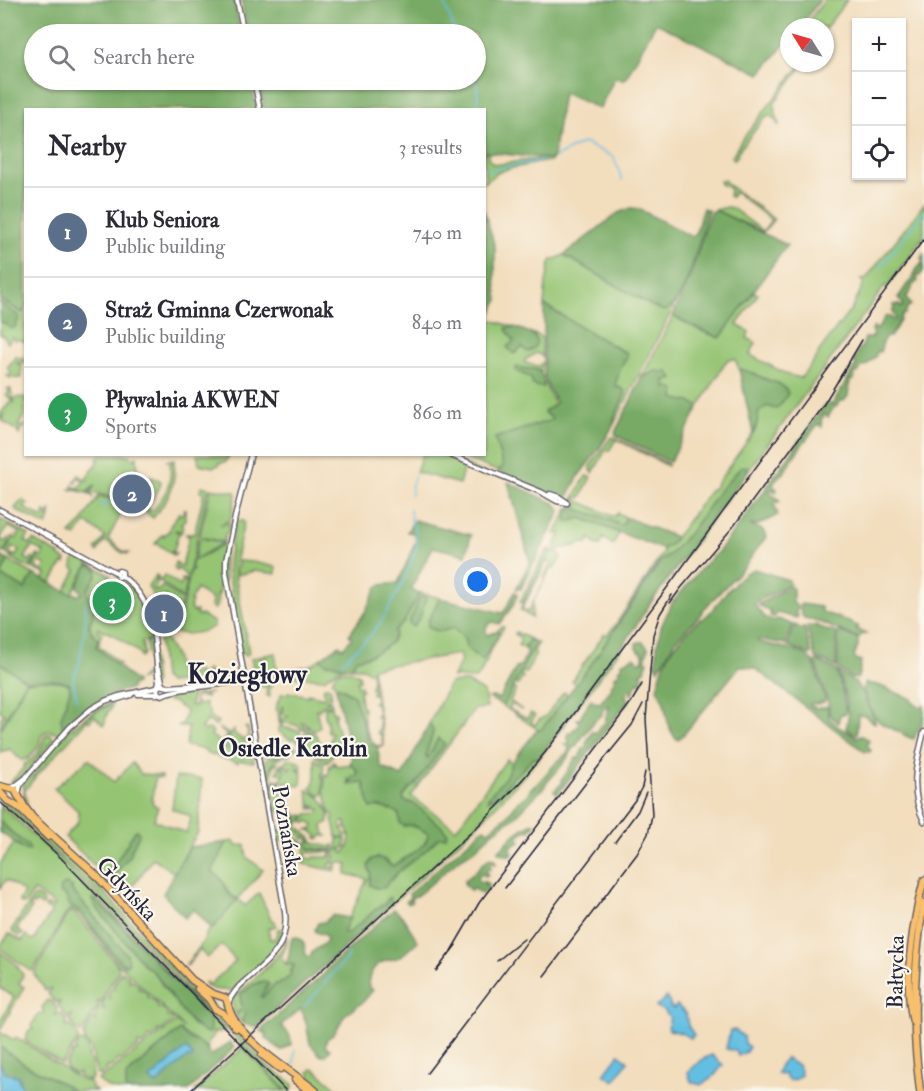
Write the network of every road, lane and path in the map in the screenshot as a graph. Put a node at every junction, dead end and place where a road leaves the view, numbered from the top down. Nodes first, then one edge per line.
1 (237, 0) edge
2 (242, 24) edge
3 (256, 90) edge
4 (260, 108) edge
5 (251, 456) edge
6 (453, 456) edge
7 (541, 492) junction
8 (0, 510) edge
9 (156, 656) junction
10 (245, 681) junction
11 (220, 684) junction
12 (164, 686) junction
13 (157, 687) junction
14 (165, 693) junction
15 (159, 694) junction
16 (87, 712) junction
17 (924, 732) edge
18 (27, 776) junction
19 (0, 786) edge
20 (8, 789) junction
21 (0, 792) edge
22 (18, 795) junction
23 (7, 800) junction
24 (924, 822) edge
25 (924, 880) edge
26 (924, 903) edge
27 (240, 986) junction
28 (221, 996) junction
29 (228, 1003) junction
30 (216, 1008) junction
31 (915, 1029) junction
32 (309, 1091) edge
33 (316, 1091) edge
34 (920, 1091) edge

1 - 2 street
3 - 4 street
5 - 10 street, Poznańska
6 - 7 street
7 - 7 street
8 - 9 street
9 - 12 street
9 - 13 street
10 - 11 street
10 - 27 street, Poznańska
11 - 12 street
11 - 14 street
12 - 13 street
12 - 14 street
13 - 15 street
13 - 16 street
14 - 15 street
15 - 16 street
16 - 18 street
17 - 24 street
18 - 20 street
18 - 22 street
19 - 20 main road
20 - 22 main road
20 - 23 main road
21 - 23 main road, Gdyńska
22 - 23 main road
22 - 28 main road, Gdyńska
23 - 30 main road, Gdyńska
25 - 31 main road, Bałtycka
26 - 31 main road, Bałtycka
27 - 28 street, Poznańska
27 - 29 street, Poznańska
28 - 29 main road
28 - 30 main road
29 - 30 main road
29 - 33 main road
30 - 32 main road, Gdyńska
31 - 34 main road, Bałtycka

